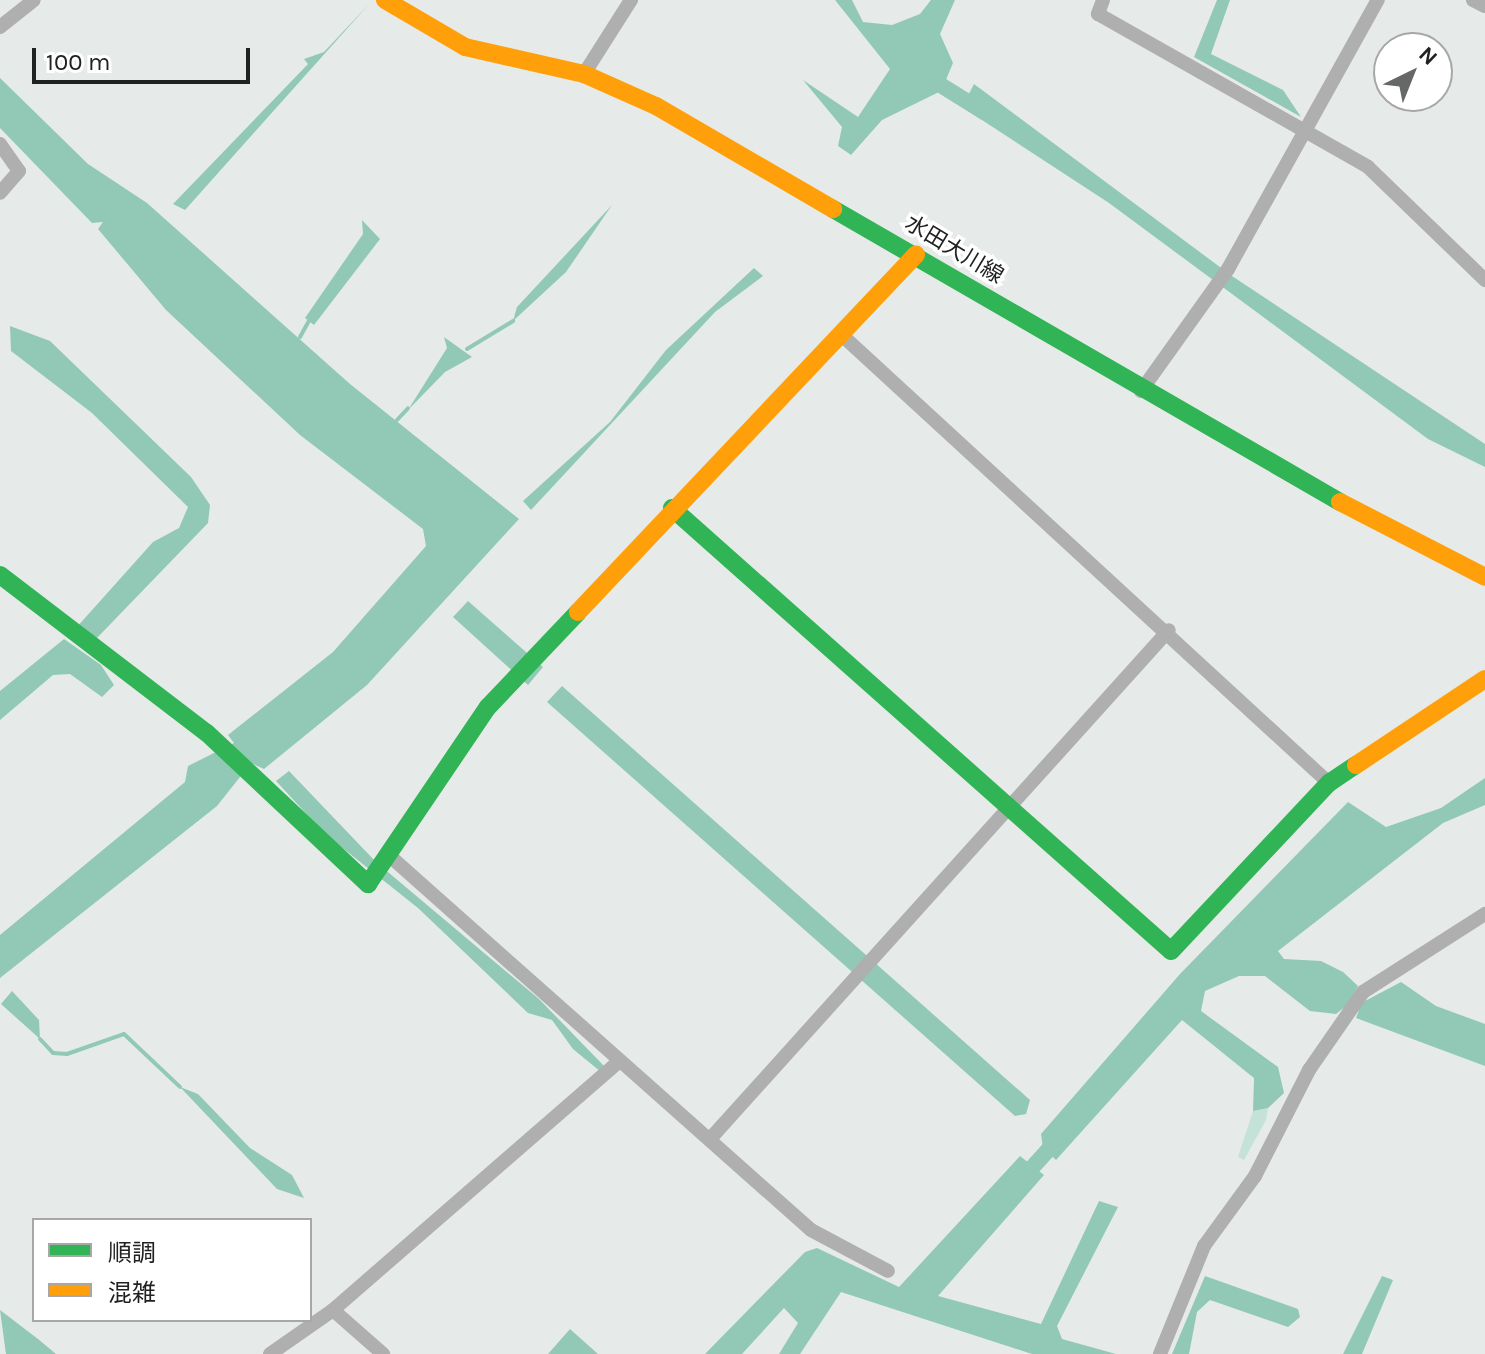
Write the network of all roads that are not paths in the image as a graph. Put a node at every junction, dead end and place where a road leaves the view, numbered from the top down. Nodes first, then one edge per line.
1 (34, 0) edge
2 (385, 0) edge
3 (631, 0) edge
4 (1103, 0) edge
5 (1378, 0) edge
6 (1473, 0) edge
7 (1485, 6) edge
8 (0, 27) edge
9 (584, 74) junction
10 (1302, 133) junction
11 (0, 144) edge
12 (0, 193) edge
13 (916, 255) junction
14 (1485, 280) edge
15 (845, 338) junction
16 (1141, 391) junction
17 (672, 508) junction
18 (0, 575) edge
19 (1485, 577) edge
20 (1169, 630) junction
21 (1485, 679) edge
22 (1329, 783) junction
23 (1010, 807) junction
24 (392, 858) junction
25 (1485, 914) edge
26 (619, 1061) junction
27 (710, 1139) junction
28 (888, 1271) dead end
29 (333, 1310) junction
30 (270, 1354) edge
31 (383, 1354) edge
32 (1160, 1354) edge

1 - 8 street
2 - 9 street, 水田大川線
3 - 9 street
4 - 10 street
5 - 10 street
6 - 7 street
9 - 13 street, 水田大川線
10 - 14 street
10 - 16 street
11 - 12 street
13 - 15 street
13 - 16 street, 水田大川線
15 - 17 street
15 - 20 street
16 - 19 street, 水田大川線
17 - 23 street
17 - 24 street
18 - 24 street
20 - 22 street
20 - 23 street
21 - 22 street
22 - 23 street
23 - 27 street
24 - 26 street
25 - 32 street
26 - 27 street
26 - 29 street
27 - 28 street
29 - 30 street
29 - 31 street

